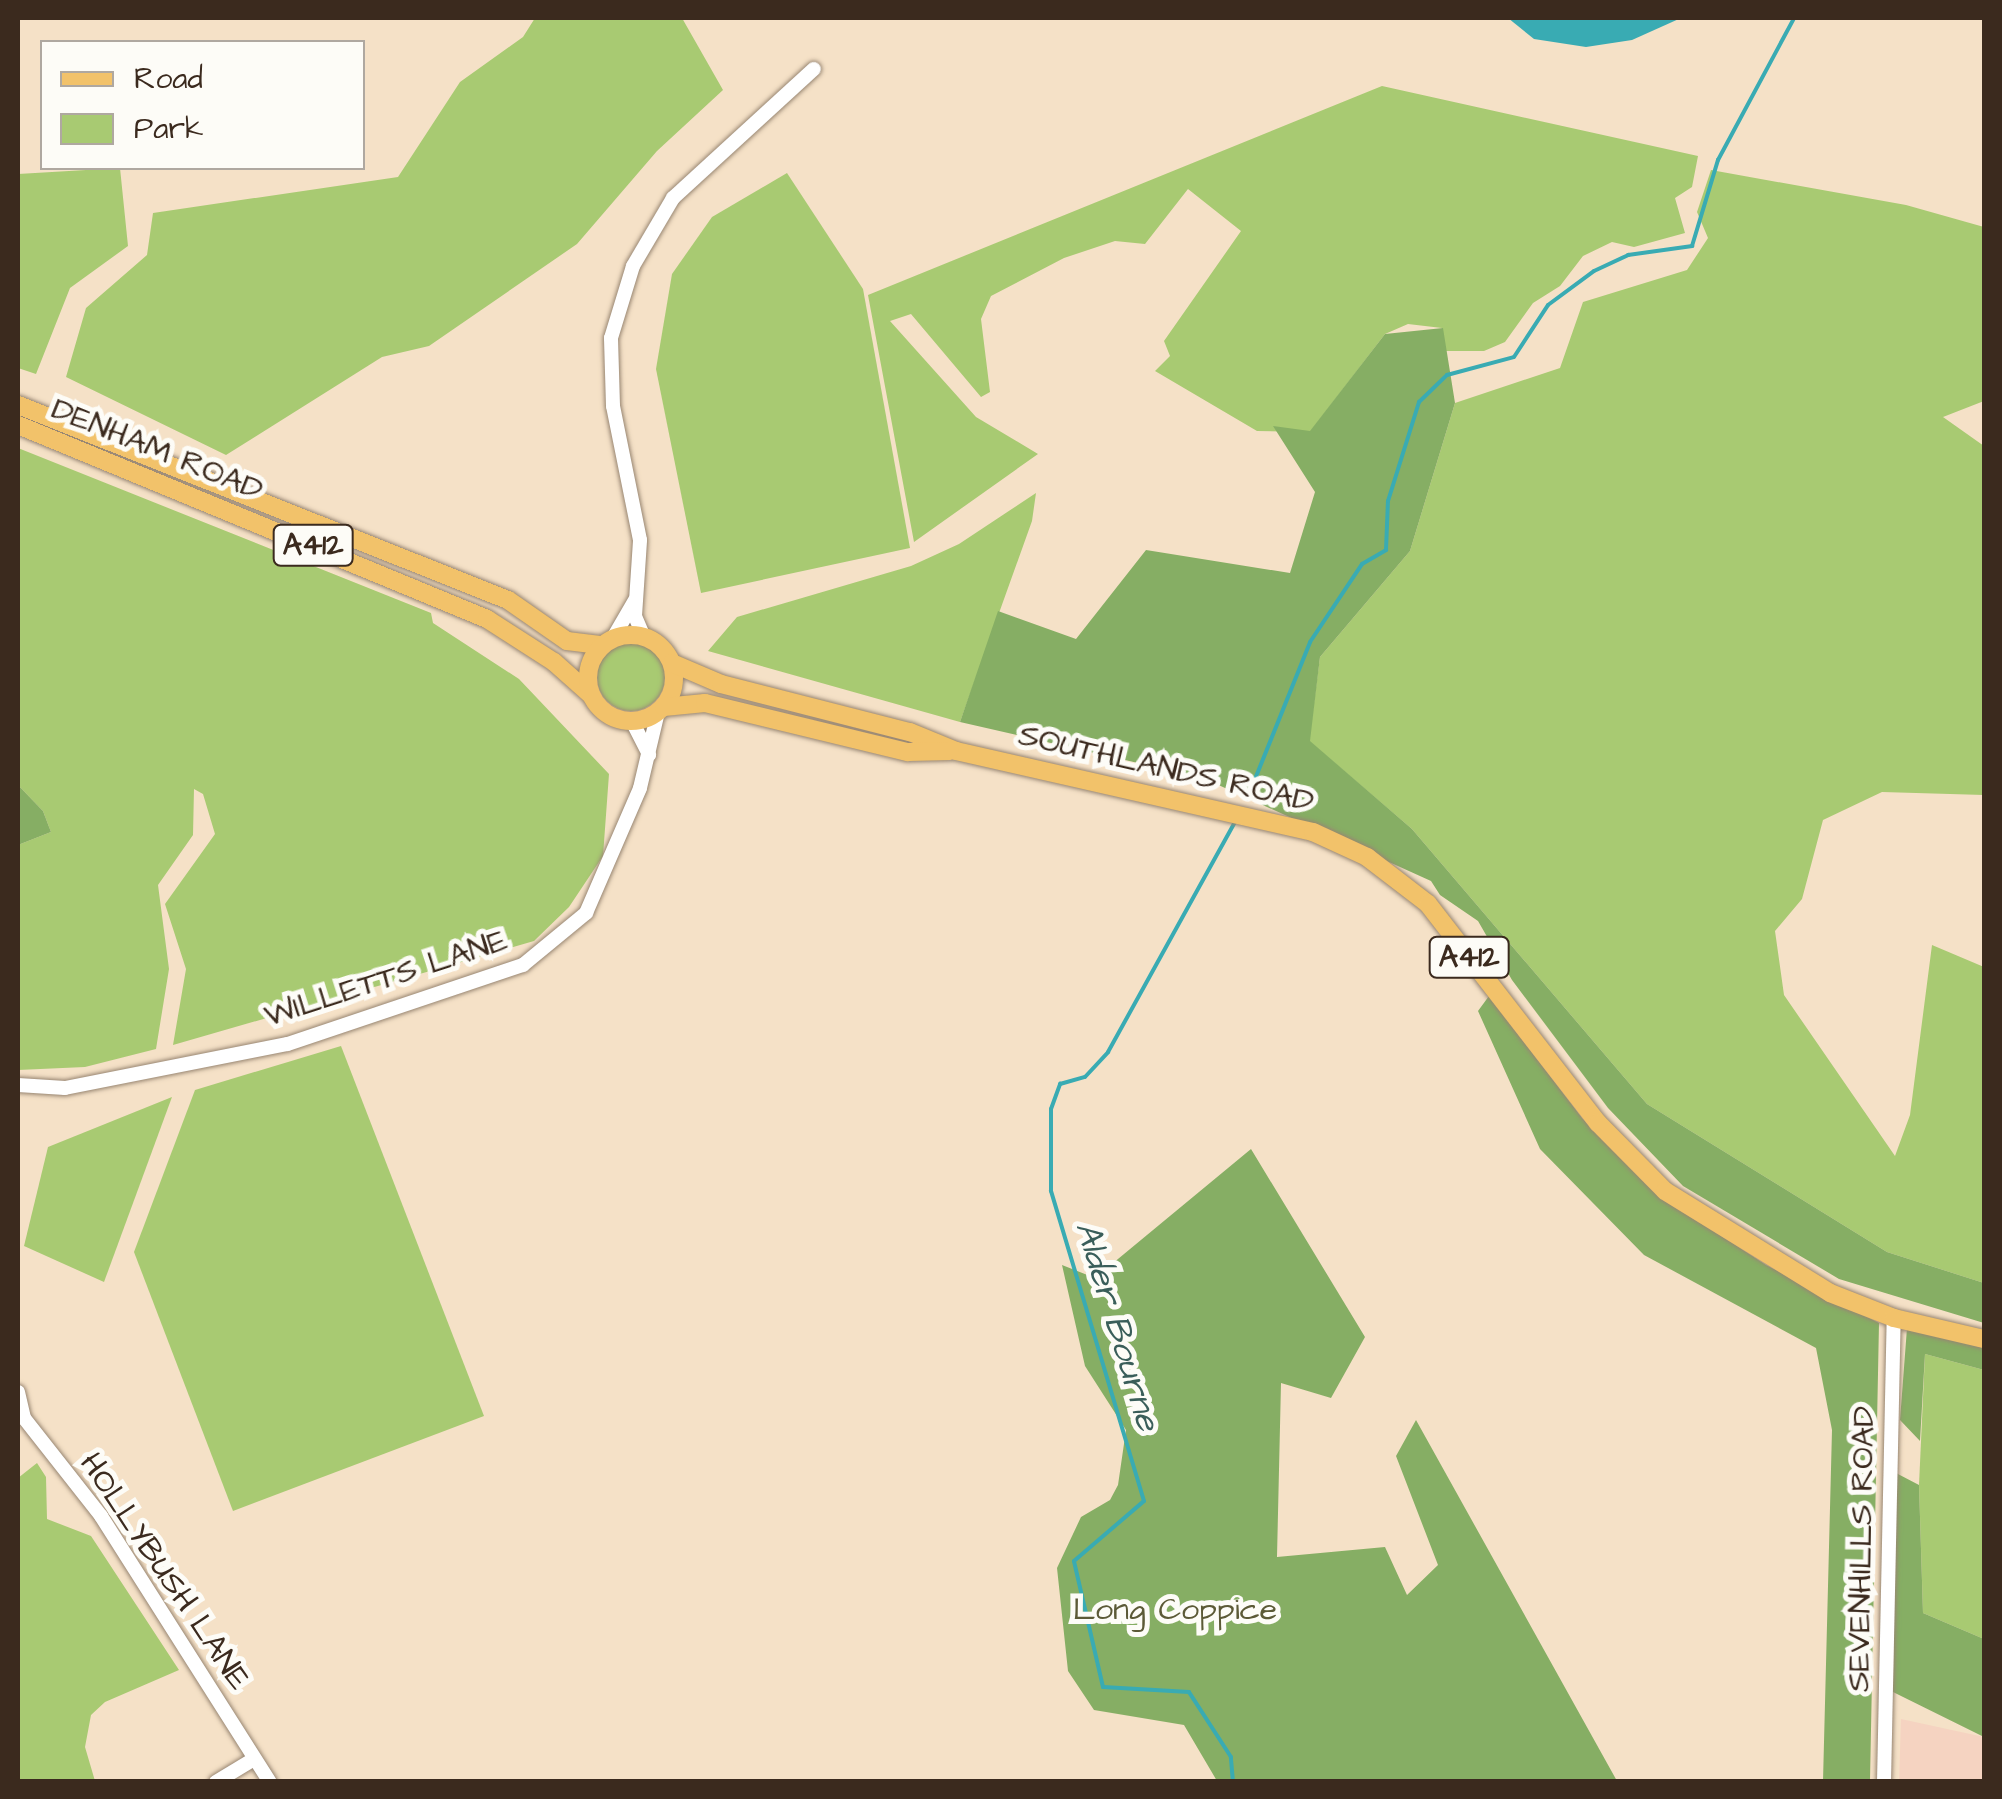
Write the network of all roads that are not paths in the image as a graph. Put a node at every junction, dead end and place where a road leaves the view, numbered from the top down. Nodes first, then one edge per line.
1 (814, 69) dead end
2 (18, 405) edge
3 (18, 426) edge
4 (635, 599) junction
5 (643, 636) junction
6 (607, 642) junction
7 (672, 663) junction
8 (591, 695) junction
9 (661, 709) junction
10 (632, 721) junction
11 (956, 751) junction
12 (649, 755) junction
13 (18, 1085) edge
14 (1894, 1318) junction
15 (1984, 1340) edge
16 (18, 1392) edge
17 (254, 1758) junction
18 (216, 1782) edge
19 (270, 1782) edge
20 (1884, 1782) edge

1 - 4 street
2 - 6 main road, DENHAM ROAD / A412
3 - 8 main road, DENHAM ROAD / A412
4 - 5 street
4 - 6 street
5 - 6 main road
5 - 7 main road
6 - 8 main road
7 - 9 main road
7 - 11 main road, A412
8 - 10 main road
9 - 10 main road
9 - 11 main road, A412
9 - 12 street, WILLETTS LANE
10 - 12 street
11 - 14 main road, SOUTHLANDS ROAD / A412
12 - 13 street, WILLETTS LANE
14 - 15 main road, A412
14 - 20 street, SEVENHILLS ROAD
16 - 17 street, HOLLYBUSH LANE
17 - 18 street
17 - 19 street, HOLLYBUSH LANE

